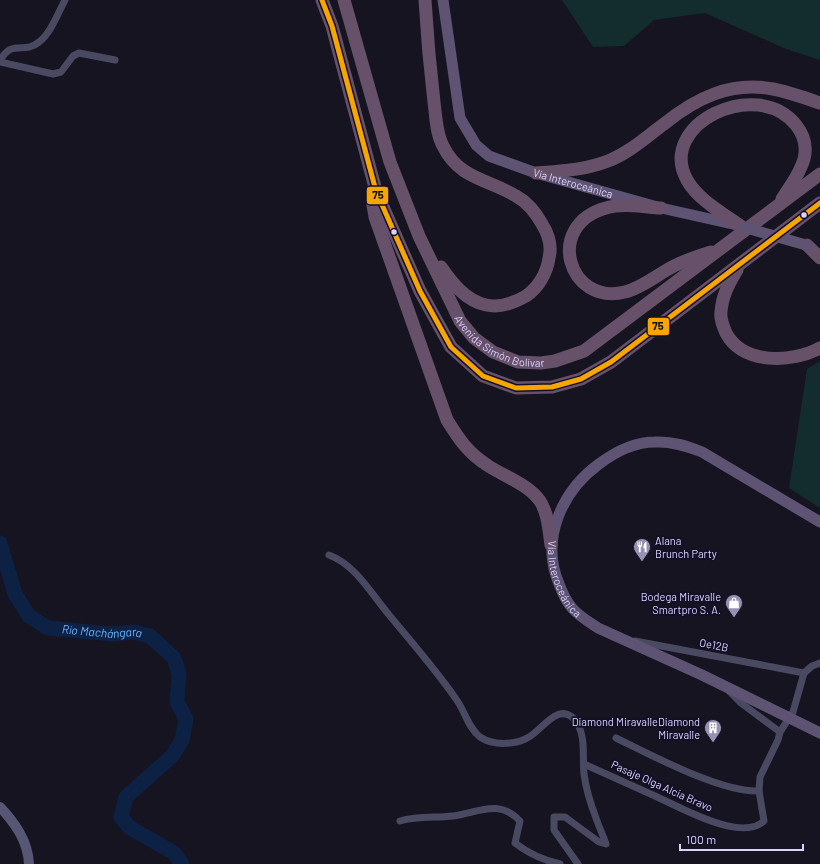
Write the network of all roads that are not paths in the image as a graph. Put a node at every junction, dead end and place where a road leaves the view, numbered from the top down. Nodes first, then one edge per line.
1 (66, 0) edge
2 (322, 0) edge
3 (344, 0) edge
4 (424, 0) edge
5 (444, 0) edge
6 (115, 60) dead end
7 (0, 61) edge
8 (820, 103) edge
9 (536, 173) junction
10 (820, 174) edge
11 (376, 191) junction
12 (820, 203) edge
13 (777, 207) junction
14 (660, 208) junction
15 (743, 227) junction
16 (419, 236) junction
17 (806, 245) junction
18 (720, 249) junction
19 (820, 249) edge
20 (820, 258) edge
21 (741, 264) junction
22 (820, 348) edge
23 (820, 522) edge
24 (551, 545) junction
25 (329, 555) dead end
26 (620, 638) junction
27 (820, 663) edge
28 (804, 673) junction
29 (721, 684) junction
30 (790, 719) junction
31 (780, 732) junction
32 (820, 733) edge
33 (616, 738) dead end
34 (584, 764) junction
35 (759, 791) junction
36 (0, 807) edge
37 (400, 822) dead end
38 (29, 864) edge
39 (560, 864) edge
40 (578, 864) edge

1 - 7 street
2 - 11 highway
3 - 16 highway, Avenida Simón Bolívar
4 - 16 highway
5 - 9 main road, Vía Interoceánica
6 - 7 street
8 - 9 highway
9 - 14 main road, Vía Interoceánica
10 - 13 highway, Avenida Simón Bolívar
11 - 21 highway
11 - 24 highway
12 - 21 highway
13 - 15 highway
13 - 18 highway, Avenida Simón Bolívar
14 - 15 main road, Vía Interoceánica
14 - 18 highway
15 - 17 main road, Vía Interoceánica, bridge
16 - 18 highway, Avenida Simón Bolívar
17 - 19 main road, Vía Interoceánica
17 - 20 highway
21 - 22 highway
23 - 24 main road, Vía Interoceánica
24 - 26 main road, Vía Interoceánica
25 - 34 street
26 - 28 street, Oe12B
26 - 29 main road, Vía Interoceánica
27 - 28 street
28 - 30 street
29 - 30 main road, Vía Interoceánica
29 - 31 street
30 - 31 street, Pasaje Olga Alcia Bravo
30 - 32 main road, Vía Interoceánica
31 - 35 street, Pasaje Olga Alcia Bravo
33 - 35 street
34 - 35 street, Pasaje Olga Alcia Bravo
34 - 40 street
36 - 38 street
37 - 39 street

